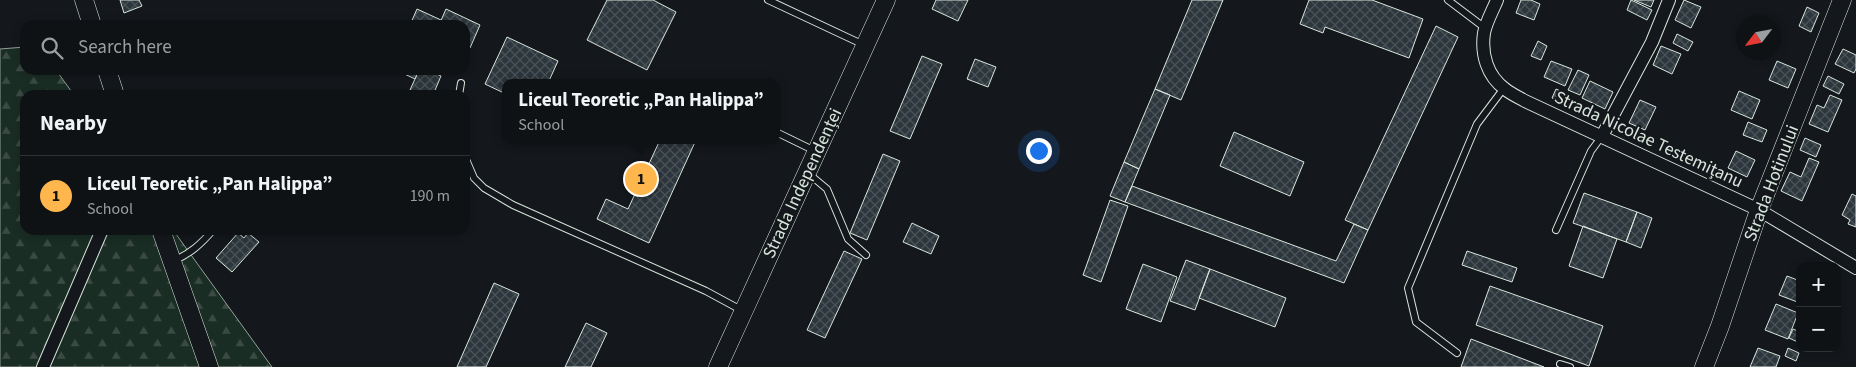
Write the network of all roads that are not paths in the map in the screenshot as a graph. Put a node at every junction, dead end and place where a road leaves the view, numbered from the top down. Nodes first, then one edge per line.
1 (84, 0) edge
2 (768, 0) edge
3 (886, 0) edge
4 (1448, 0) edge
5 (1497, 0) edge
6 (1669, 0) edge
7 (1842, 0) edge
8 (90, 20) edge
9 (1486, 28) junction
10 (866, 46) junction
11 (109, 75) edge
12 (461, 83) dead end
13 (1504, 88) junction
14 (113, 90) edge
15 (460, 90) edge
16 (780, 134) edge
17 (1602, 136) junction
18 (817, 152) junction
19 (470, 169) edge
20 (807, 173) junction
21 (1759, 210) junction
22 (1556, 230) dead end
23 (100, 235) edge
24 (162, 235) edge
25 (209, 235) edge
26 (866, 255) dead end
27 (172, 261) junction
28 (1856, 268) edge
29 (744, 311) junction
30 (1456, 353) dead end
31 (1560, 364) dead end
32 (43, 367) edge
33 (209, 367) edge
34 (718, 367) edge
35 (1570, 367) edge
36 (1704, 367) edge

1 - 8 main road
2 - 10 lane
3 - 10 main road, Strada Independenței
4 - 9 lane
5 - 9 street
6 - 17 street
7 - 21 main road, Strada Hotinului
9 - 13 street, Strada Nicolae Testemițanu
10 - 18 main road, Strada Independenței
11 - 14 main road
12 - 15 lane
13 - 17 street, Strada Nicolae Testemițanu
13 - 30 lane
16 - 18 lane
17 - 21 street, Strada Nicolae Testemițanu
17 - 22 lane
18 - 20 main road, Strada Independenței
19 - 29 lane
20 - 26 lane
20 - 29 main road, Strada Independenței
21 - 28 street, Strada Nicolae Testemițanu
21 - 36 main road, Strada Hotinului
23 - 32 street
24 - 27 main road
25 - 27 lane
27 - 33 main road
29 - 34 main road, Strada Independenței
31 - 35 lane

